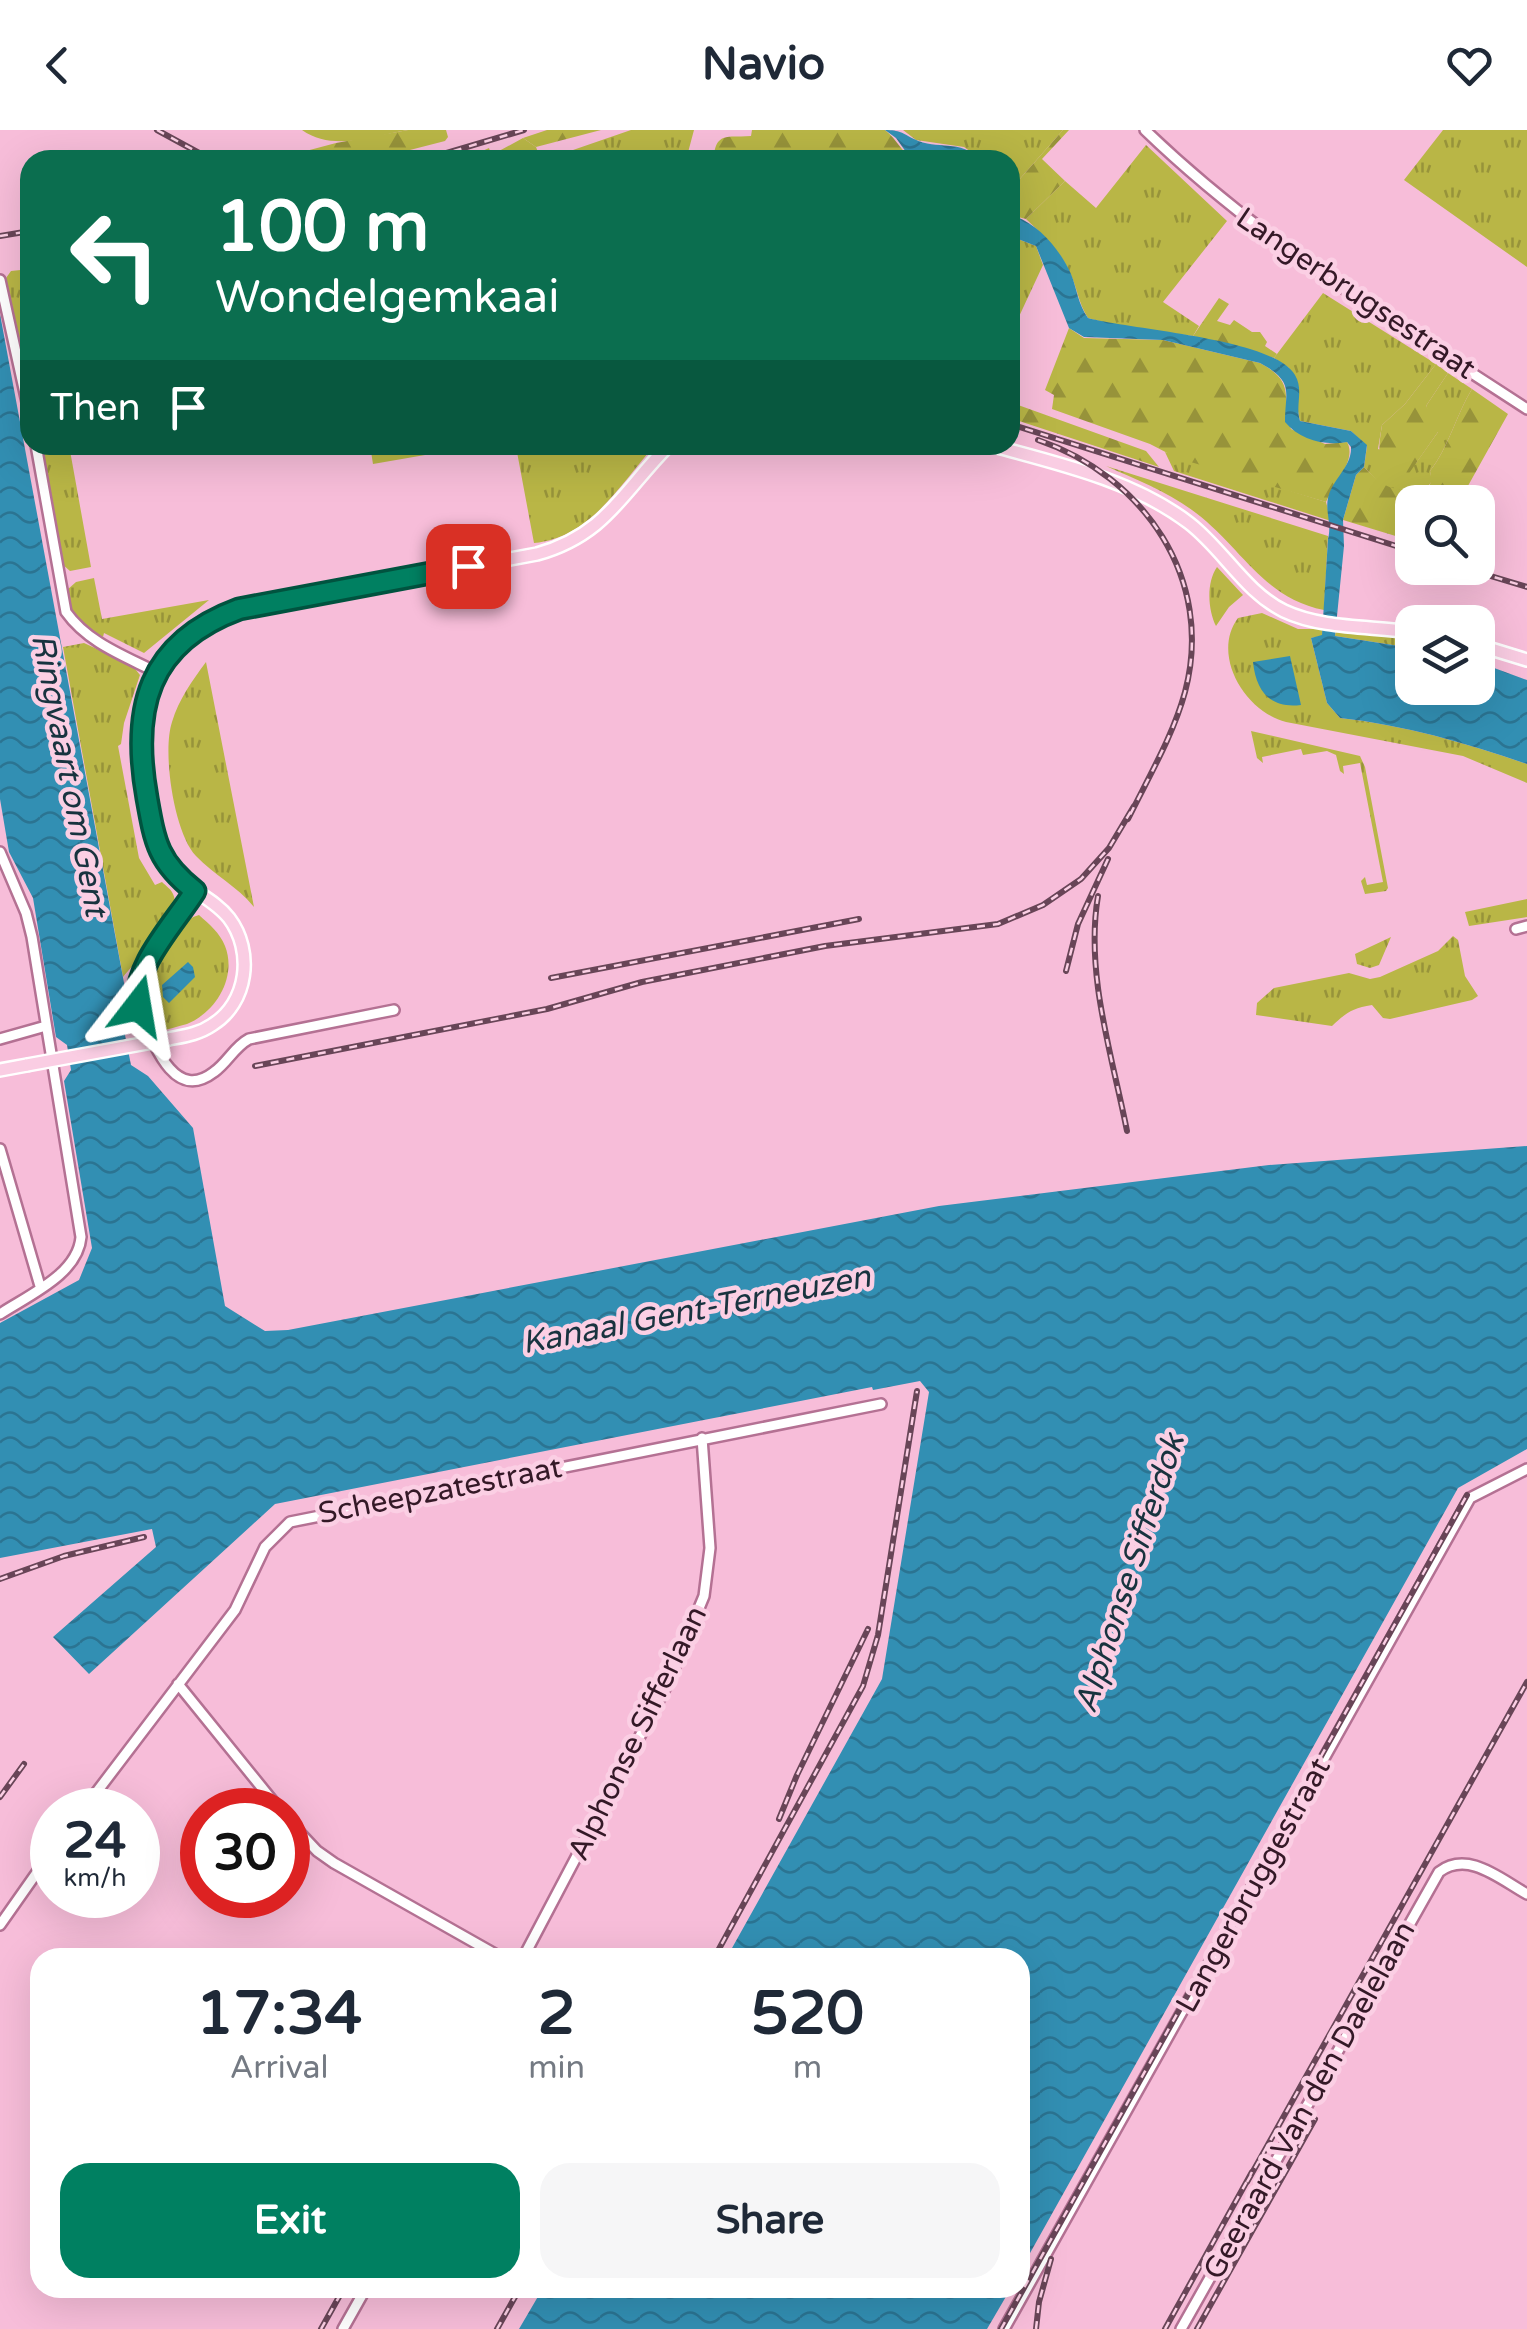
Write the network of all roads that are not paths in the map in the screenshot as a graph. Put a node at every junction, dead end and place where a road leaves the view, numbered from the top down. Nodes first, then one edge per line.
1 (1145, 130) edge
2 (0, 280) edge
3 (20, 371) edge
4 (1527, 409) edge
5 (38, 455) edge
6 (661, 455) edge
7 (1020, 455) edge
8 (1395, 630) edge
9 (1495, 650) edge
10 (1527, 660) edge
11 (158, 673) junction
12 (0, 852) edge
13 (195, 891) junction
14 (1527, 926) edge
15 (1516, 930) dead end
16 (394, 1010) dead end
17 (46, 1026) junction
18 (3, 1038) edge
19 (0, 1070) edge
20 (0, 1149) edge
21 (40, 1286) junction
22 (0, 1314) edge
23 (882, 1404) dead end
24 (702, 1438) junction
25 (1527, 1470) edge
26 (178, 1684) junction
27 (100, 1788) edge
28 (262, 1788) edge
29 (310, 1844) edge
30 (30, 1882) edge
31 (1527, 1894) edge
32 (0, 1925) edge
33 (484, 1948) edge
34 (529, 1948) edge
35 (1030, 2283) edge
36 (360, 2298) edge
37 (1021, 2298) edge
38 (343, 2329) edge
39 (1004, 2329) edge
40 (1181, 2329) edge

1 - 4 street, Langerbrugsestraat
2 - 3 street
5 - 11 street
6 - 11 main road
7 - 8 main road
9 - 10 main road
11 - 13 main road
12 - 17 street
13 - 16 street
13 - 19 main road, bridge
14 - 15 street
17 - 18 street
17 - 21 street
20 - 21 street
21 - 22 street
23 - 24 street, Scheepzatestraat
24 - 26 street, Scheepzatestraat
24 - 34 street, Alphonse Sifferlaan
25 - 35 street, Langerbruggestraat
26 - 27 street, Scheepzatestraat
26 - 28 street
29 - 33 street
30 - 32 street
31 - 40 street, Geeraard Van den Daelelaan
36 - 38 street
37 - 39 street, Langerbruggestraat

